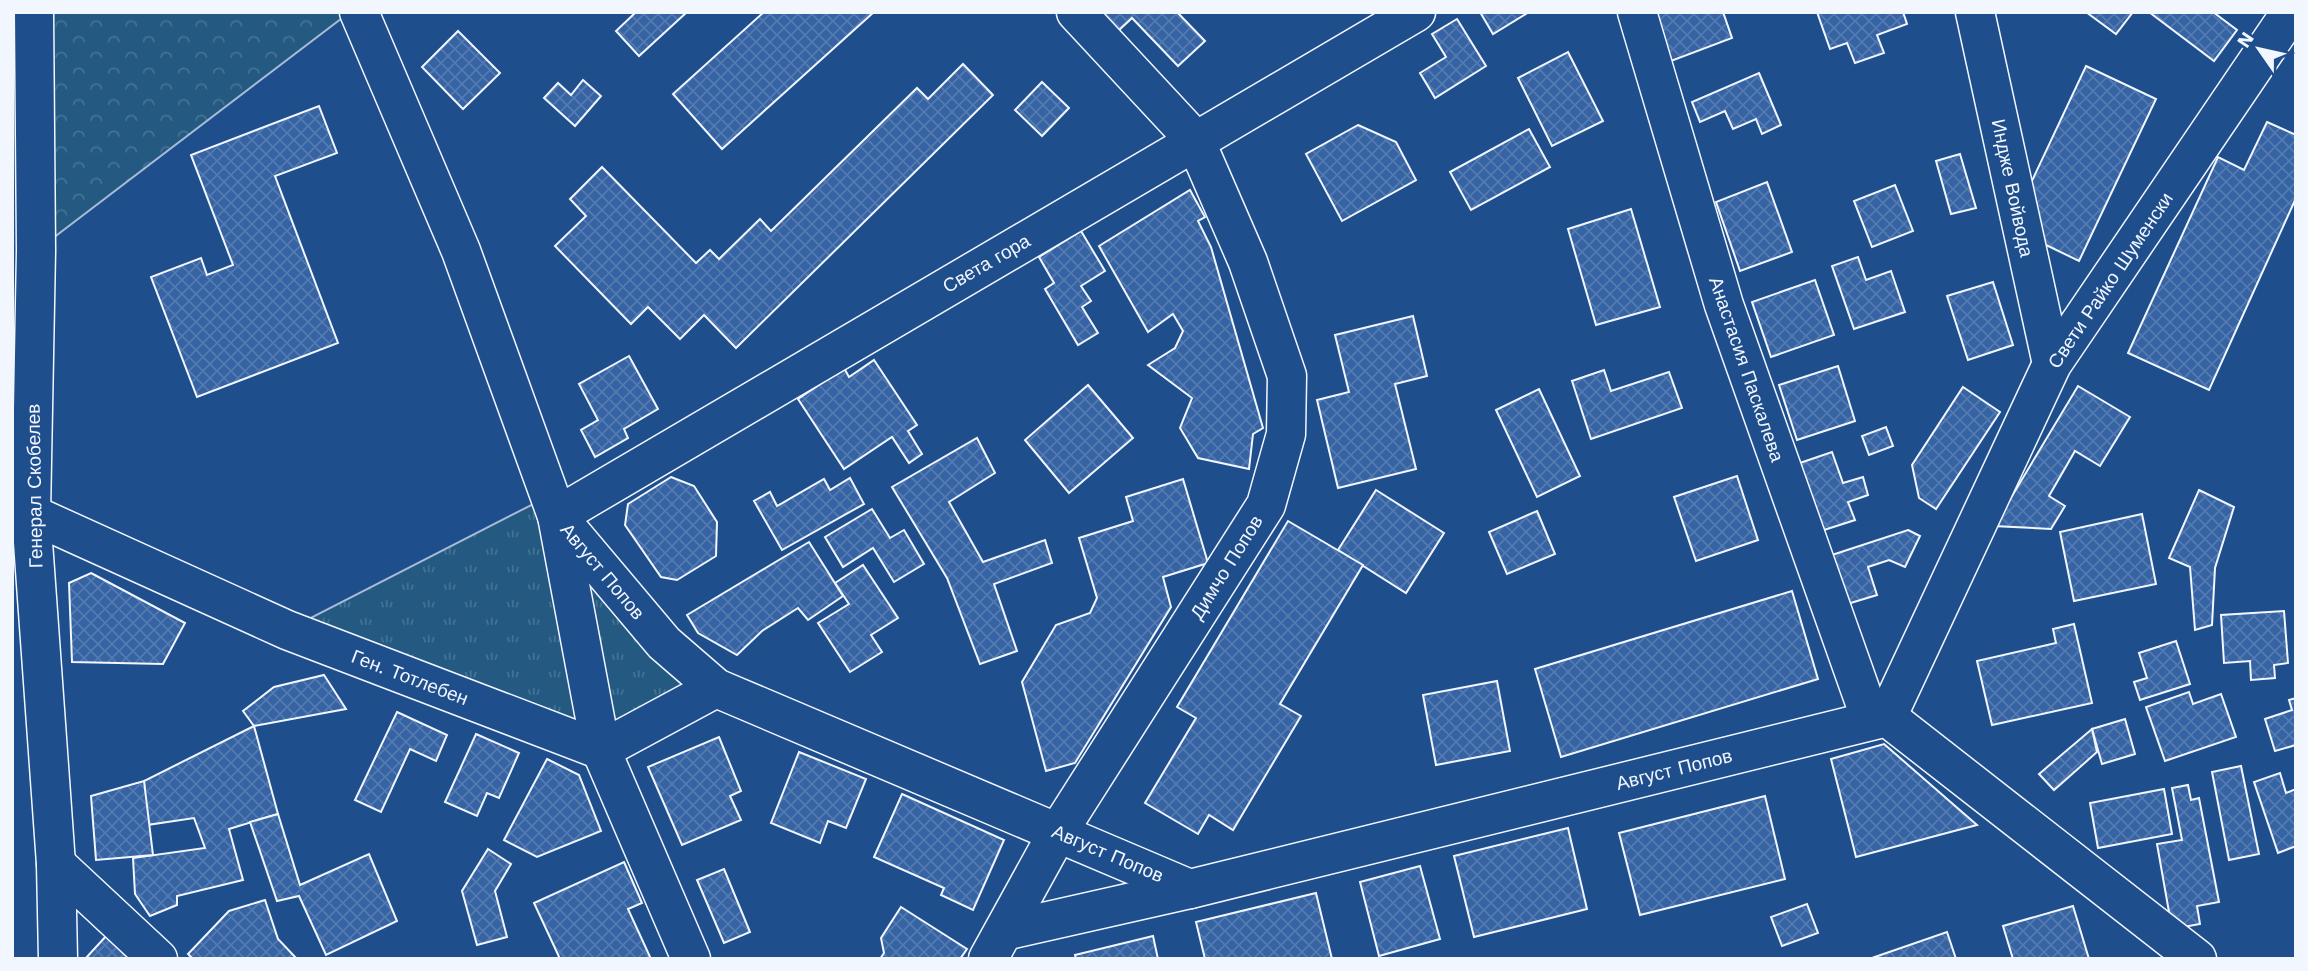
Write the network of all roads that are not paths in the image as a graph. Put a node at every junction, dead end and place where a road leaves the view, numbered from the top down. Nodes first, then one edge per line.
1 (34, 12) edge
2 (359, 12) edge
3 (1076, 12) edge
4 (1416, 12) edge
5 (1637, 12) edge
6 (1975, 12) edge
7 (2291, 12) edge
8 (1195, 140) junction
9 (23, 204) edge
10 (2052, 364) junction
11 (556, 516) junction
12 (22, 517) edge
13 (716, 688) junction
14 (1879, 718) junction
15 (601, 750) junction
16 (1058, 832) junction
17 (56, 864) junction
18 (1190, 889) junction
19 (996, 945) edge
20 (58, 959) edge
21 (158, 959) edge
22 (691, 959) edge
23 (2197, 959) edge

1 - 9 street, Генерал Скобелев
2 - 11 street, Август Попов
3 - 8 street, Димчо Попов
4 - 8 street, Света гора
5 - 14 street, Анастасия Паскалева
6 - 10 street, Индже Войвода
7 - 10 street, Свети Райко Шуменски
8 - 11 street, Света гора
8 - 16 street, Димчо Попов
9 - 12 street, Генерал Скобелев
10 - 14 street, Свети Райко Шуменски
11 - 13 street, Август Попов
11 - 15 street
12 - 15 street, Ген. Тотлебен
12 - 17 street, Генерал Скобелев
13 - 15 street
13 - 16 street, Август Попов
14 - 18 street, Август Попов
14 - 23 street
15 - 22 street
16 - 18 street, Август Попов
16 - 19 street, Димчо Попов
17 - 20 street, Генерал Скобелев
17 - 21 street
18 - 19 street

